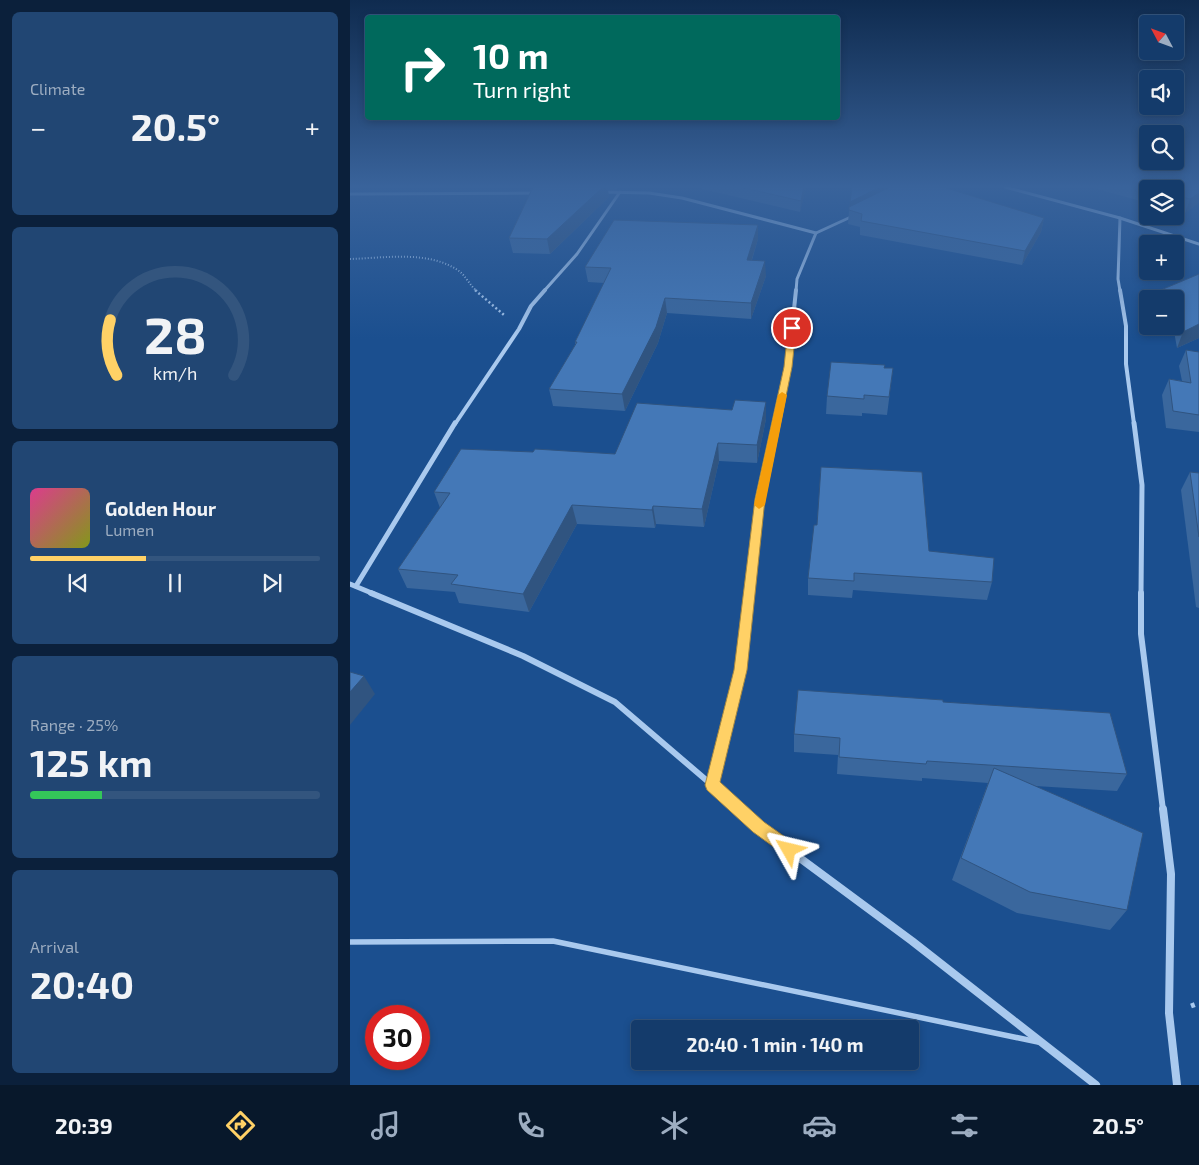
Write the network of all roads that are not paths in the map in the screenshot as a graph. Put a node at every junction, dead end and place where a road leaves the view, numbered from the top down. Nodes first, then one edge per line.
1 (588, 238) edge
2 (814, 238) edge
3 (1119, 238) edge
4 (1180, 238) edge
5 (1199, 244) edge
6 (353, 585) edge
7 (712, 785) junction
8 (350, 942) edge
9 (1042, 1043) junction
10 (1096, 1085) edge
11 (1177, 1085) edge

1 - 6 street
2 - 7 street
3 - 11 street
4 - 5 street
6 - 7 street
7 - 9 street
8 - 9 lane
9 - 10 street

